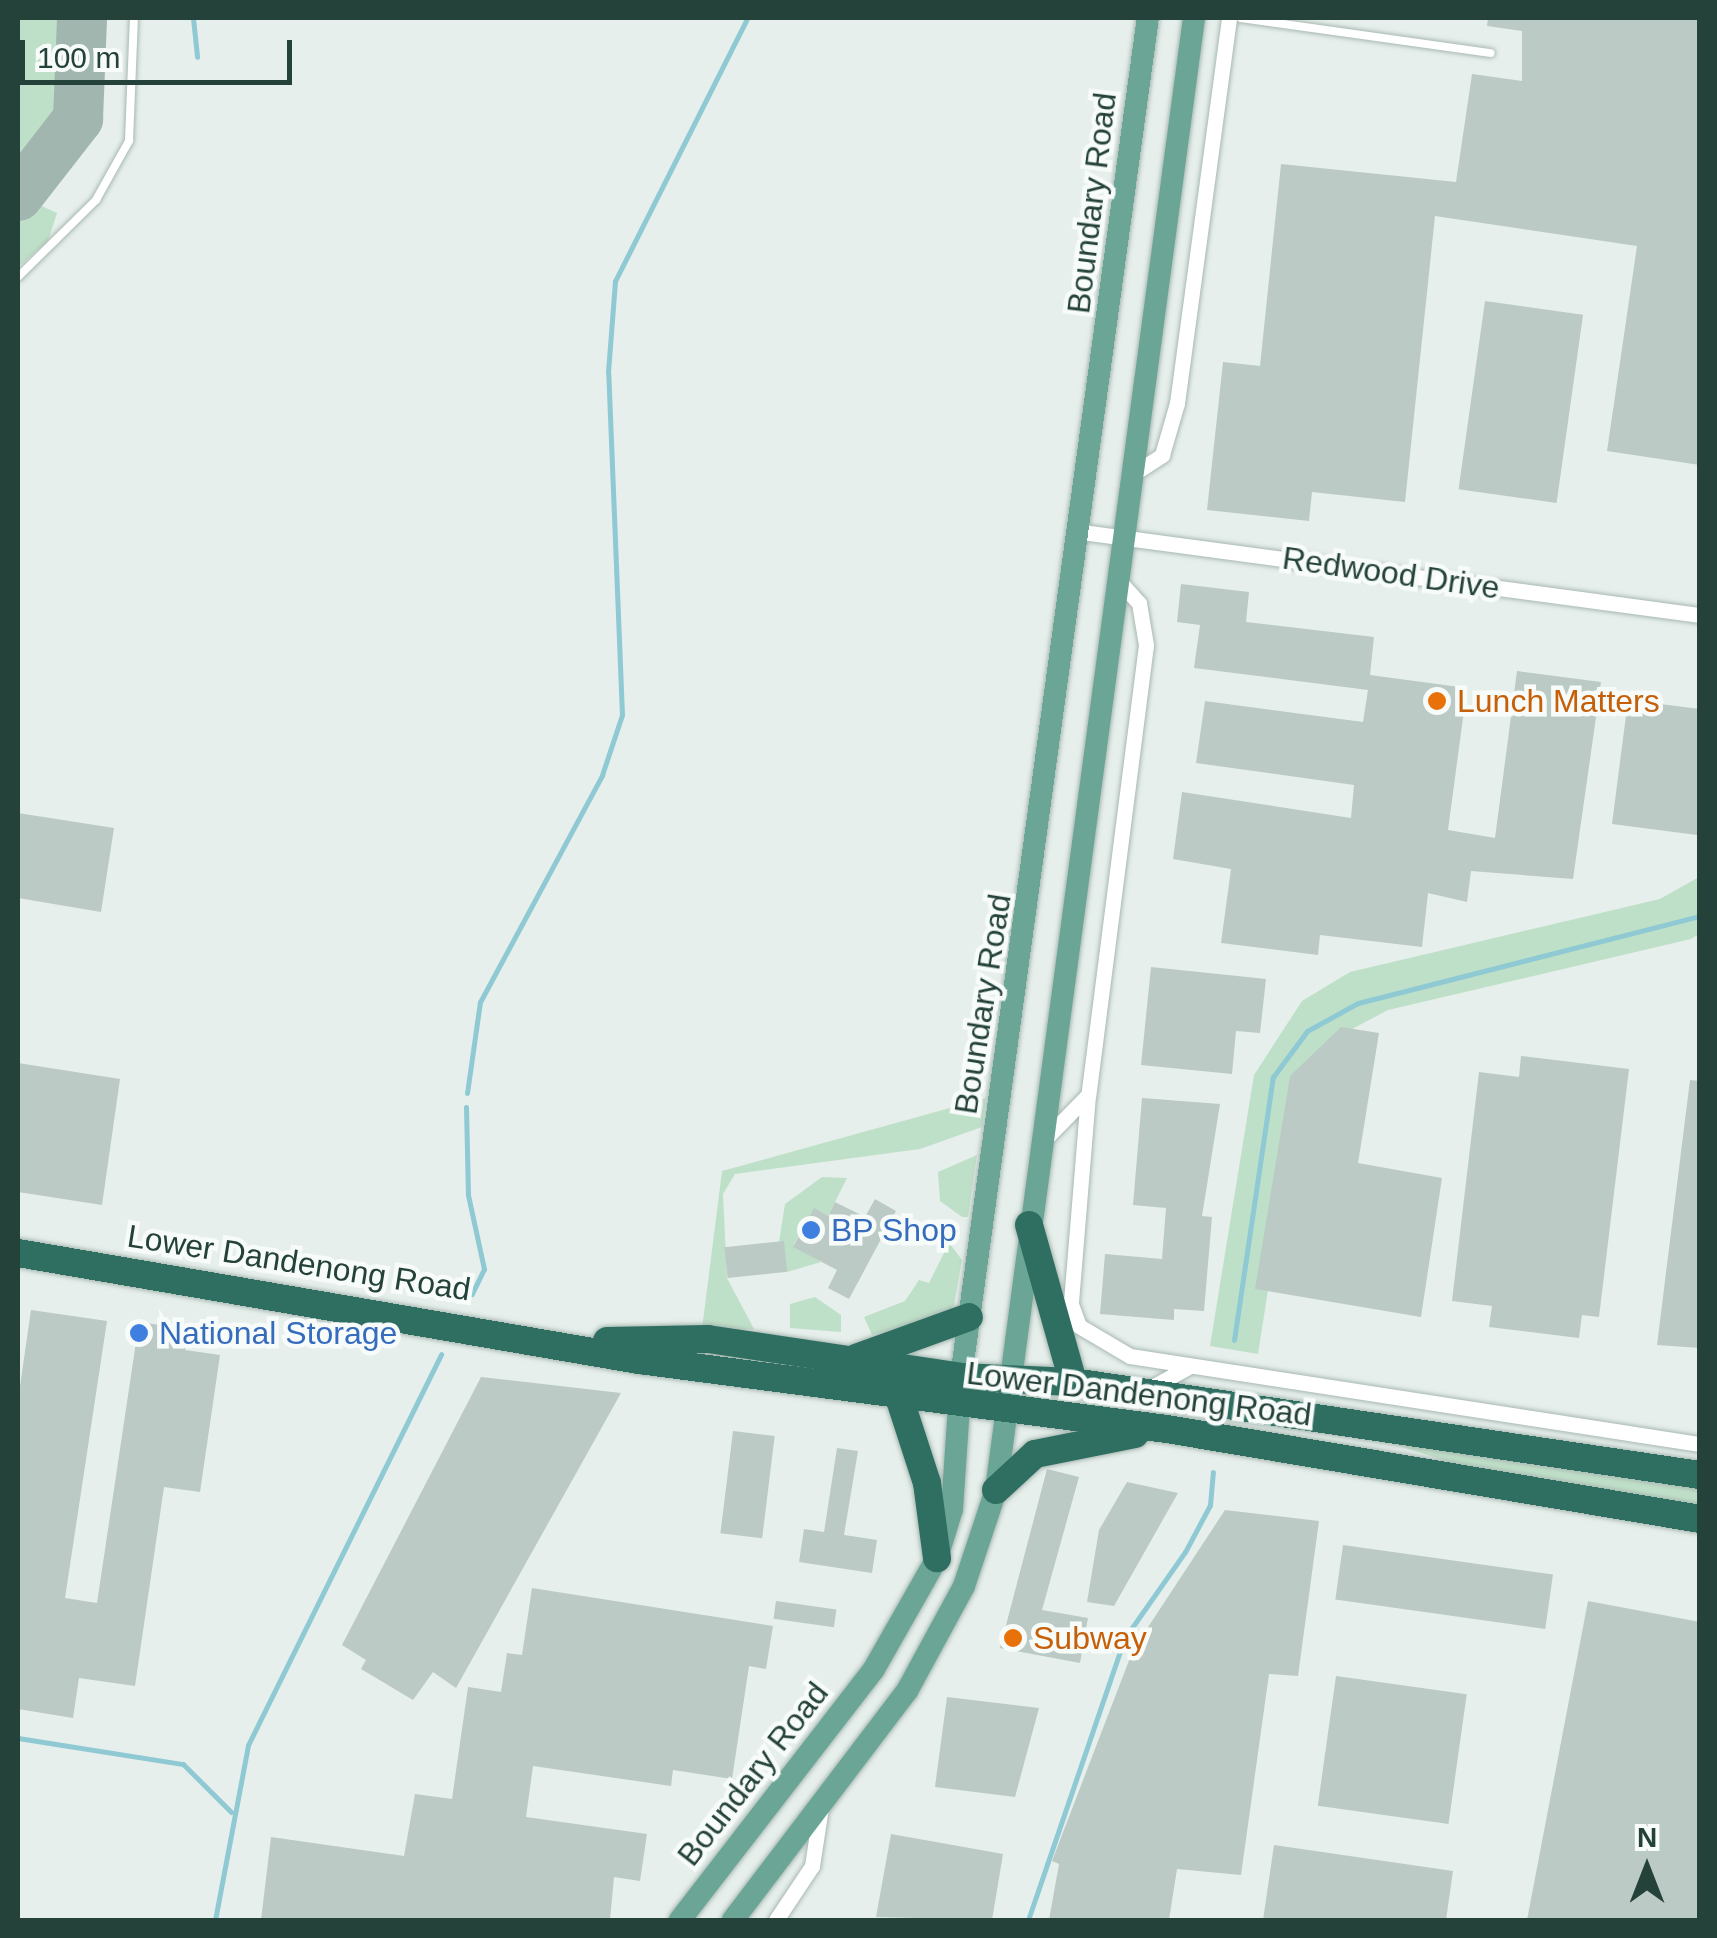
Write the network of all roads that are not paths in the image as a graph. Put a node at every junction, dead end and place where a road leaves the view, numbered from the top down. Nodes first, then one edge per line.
1 (134, 18) edge
2 (1148, 18) edge
3 (1194, 18) edge
4 (1229, 18) edge
5 (1240, 18) edge
6 (1491, 53) dead end
7 (18, 277) edge
8 (1133, 474) junction
9 (1082, 532) junction
10 (1124, 537) junction
11 (1119, 581) junction
12 (1700, 615) edge
13 (1088, 1095) junction
14 (1043, 1141) junction
15 (1029, 1226) junction
16 (18, 1253) edge
17 (970, 1317) junction
18 (570, 1342) junction
19 (850, 1360) junction
20 (1190, 1366) junction
21 (961, 1377) junction
22 (1072, 1382) junction
23 (1007, 1392) junction
24 (1141, 1392) junction
25 (900, 1400) junction
26 (961, 1407) junction
27 (1166, 1428) junction
28 (1700, 1444) edge
29 (1700, 1474) edge
30 (996, 1490) junction
31 (1700, 1519) edge
32 (937, 1558) junction
33 (821, 1807) junction
34 (680, 1920) edge
35 (733, 1920) edge
36 (776, 1920) edge

1 - 7 lane
2 - 9 main road, Boundary Road
3 - 8 main road
4 - 8 street
5 - 6 lane
8 - 10 main road
9 - 10 street, Redwood Drive
9 - 17 main road, Boundary Road
10 - 11 main road
10 - 12 street, Redwood Drive
11 - 13 street
11 - 14 main road
13 - 14 street
13 - 20 street, Lower Dandenong Road
14 - 15 main road
15 - 22 highway
15 - 23 main road
16 - 18 highway, Lower Dandenong Road
17 - 19 highway
17 - 21 main road, Boundary Road
18 - 19 highway, Lower Dandenong Road
18 - 25 highway, Lower Dandenong Road
19 - 21 highway, Lower Dandenong Road
20 - 24 street, Lower Dandenong Road
20 - 28 street, Lower Dandenong Road
21 - 23 highway, Lower Dandenong Road
21 - 26 main road, Boundary Road
22 - 23 highway, Lower Dandenong Road
22 - 24 highway, Lower Dandenong Road
23 - 26 highway, Lower Dandenong Road
23 - 27 highway, Lower Dandenong Road
23 - 30 main road
24 - 29 highway, Lower Dandenong Road
25 - 26 highway, Lower Dandenong Road
25 - 32 highway
26 - 32 main road, Boundary Road
27 - 30 highway
27 - 31 highway, Lower Dandenong Road
30 - 33 main road
32 - 34 main road, Boundary Road
33 - 35 main road
33 - 36 street

